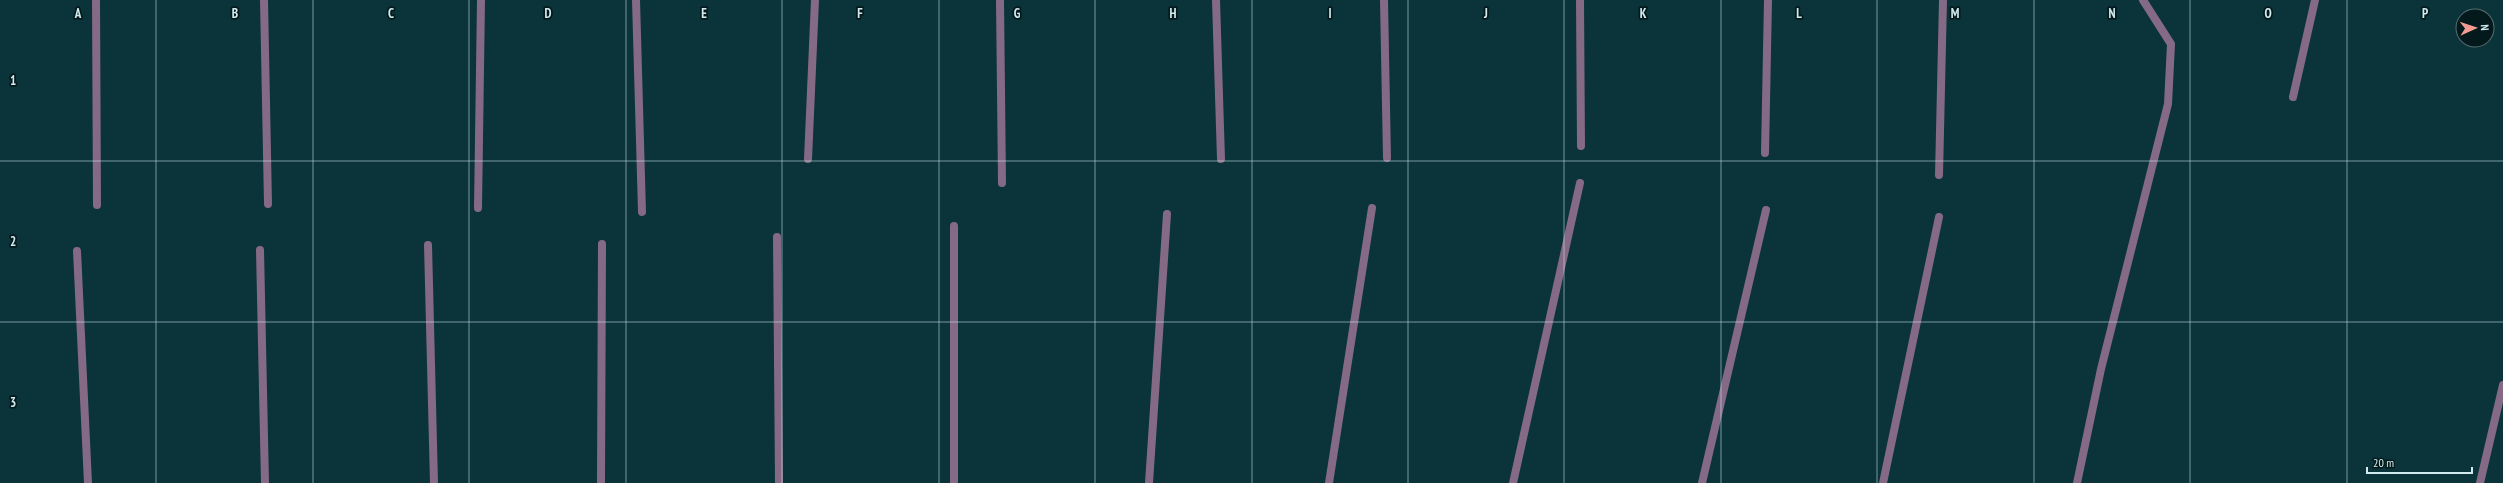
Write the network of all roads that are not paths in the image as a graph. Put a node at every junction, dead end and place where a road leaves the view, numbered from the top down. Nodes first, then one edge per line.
1 (96, 0) edge
2 (264, 0) edge
3 (481, 0) edge
4 (636, 0) edge
5 (815, 0) edge
6 (1000, 0) edge
7 (1216, 0) edge
8 (1384, 0) edge
9 (1580, 0) edge
10 (1768, 0) edge
11 (1943, 0) edge
12 (2143, 0) edge
13 (2315, 0) edge
14 (2293, 97) dead end
15 (1581, 146) dead end
16 (1765, 153) dead end
17 (1387, 158) dead end
18 (808, 159) dead end
19 (1221, 159) dead end
20 (1939, 175) dead end
21 (1002, 183) dead end
22 (1580, 183) dead end
23 (268, 204) dead end
24 (97, 205) dead end
25 (478, 208) dead end
26 (1372, 208) dead end
27 (1766, 210) dead end
28 (642, 212) dead end
29 (1167, 214) dead end
30 (1939, 217) dead end
31 (954, 226) dead end
32 (777, 237) dead end
33 (602, 244) dead end
34 (428, 245) dead end
35 (260, 250) dead end
36 (77, 251) dead end
37 (2503, 385) edge
38 (88, 483) edge
39 (265, 483) edge
40 (434, 483) edge
41 (601, 483) edge
42 (779, 483) edge
43 (954, 483) edge
44 (1149, 483) edge
45 (1329, 483) edge
46 (1513, 483) edge
47 (1702, 483) edge
48 (1883, 483) edge
49 (2077, 483) edge
50 (2480, 483) edge

1 - 24 street
2 - 23 street
3 - 25 street
4 - 28 street
5 - 18 street
6 - 21 street
7 - 19 street
8 - 17 street
9 - 15 street
10 - 16 street
11 - 20 street
12 - 49 street
13 - 14 street
22 - 46 street
26 - 45 street
27 - 47 street
29 - 44 street
30 - 48 street
31 - 43 street
32 - 42 street
33 - 41 street
34 - 40 street
35 - 39 street
36 - 38 street
37 - 50 street

